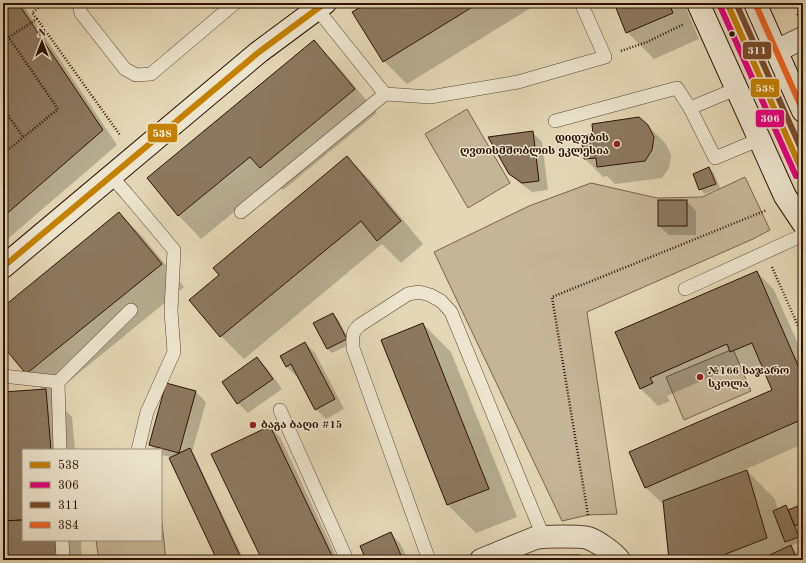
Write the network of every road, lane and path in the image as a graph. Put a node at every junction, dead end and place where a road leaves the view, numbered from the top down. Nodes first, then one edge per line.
1 (44, 3) edge
2 (54, 3) edge
3 (79, 3) edge
4 (235, 3) edge
5 (581, 3) edge
6 (698, 3) edge
7 (727, 3) edge
8 (755, 3) edge
9 (799, 3) edge
10 (318, 5) edge
11 (798, 15) dead end
12 (37, 19) junction
13 (687, 23) dead end
14 (3, 29) edge
15 (9, 37) junction
16 (803, 38) edge
17 (776, 51) junction
18 (606, 57) junction
19 (736, 89) junction
20 (385, 94) junction
21 (3, 108) edge
22 (690, 108) junction
23 (803, 111) edge
24 (555, 121) dead end
25 (120, 135) dead end
26 (23, 137) junction
27 (758, 140) junction
28 (3, 154) edge
29 (803, 173) edge
30 (111, 176) junction
31 (769, 209) dead end
32 (241, 212) dead end
33 (803, 223) edge
34 (803, 235) edge
35 (766, 252) junction
36 (3, 267) edge
37 (685, 288) dead end
38 (131, 310) dead end
39 (803, 337) edge
40 (3, 376) edge
41 (58, 382) junction
42 (280, 410) dead end
43 (60, 449) edge
44 (138, 449) edge
45 (543, 536) junction
46 (588, 538) junction
47 (62, 541) edge
48 (63, 560) edge
49 (347, 560) edge
50 (429, 560) edge
51 (481, 560) edge
52 (619, 560) edge

1 - 2 path
1 - 12 path
3 - 4 lane
5 - 18 lane
6 - 19 street
7 - 29 lane
8 - 17 street
9 - 11 path
10 - 20 lane
10 - 30 street
12 - 15 path
12 - 25 path
13 - 18 path
14 - 15 path
15 - 26 path
16 - 17 street
17 - 23 street
18 - 20 lane
19 - 22 lane
19 - 27 street
20 - 32 lane
21 - 26 path
22 - 24 lane
22 - 27 lane
26 - 28 path
27 - 33 street
30 - 36 street
30 - 44 lane
31 - 46 path
34 - 35 lane
35 - 37 lane
35 - 39 path
38 - 41 lane
40 - 41 lane
41 - 43 lane
42 - 49 lane
45 - 46 street
45 - 50 lane
45 - 51 street
46 - 52 street
47 - 48 lane

